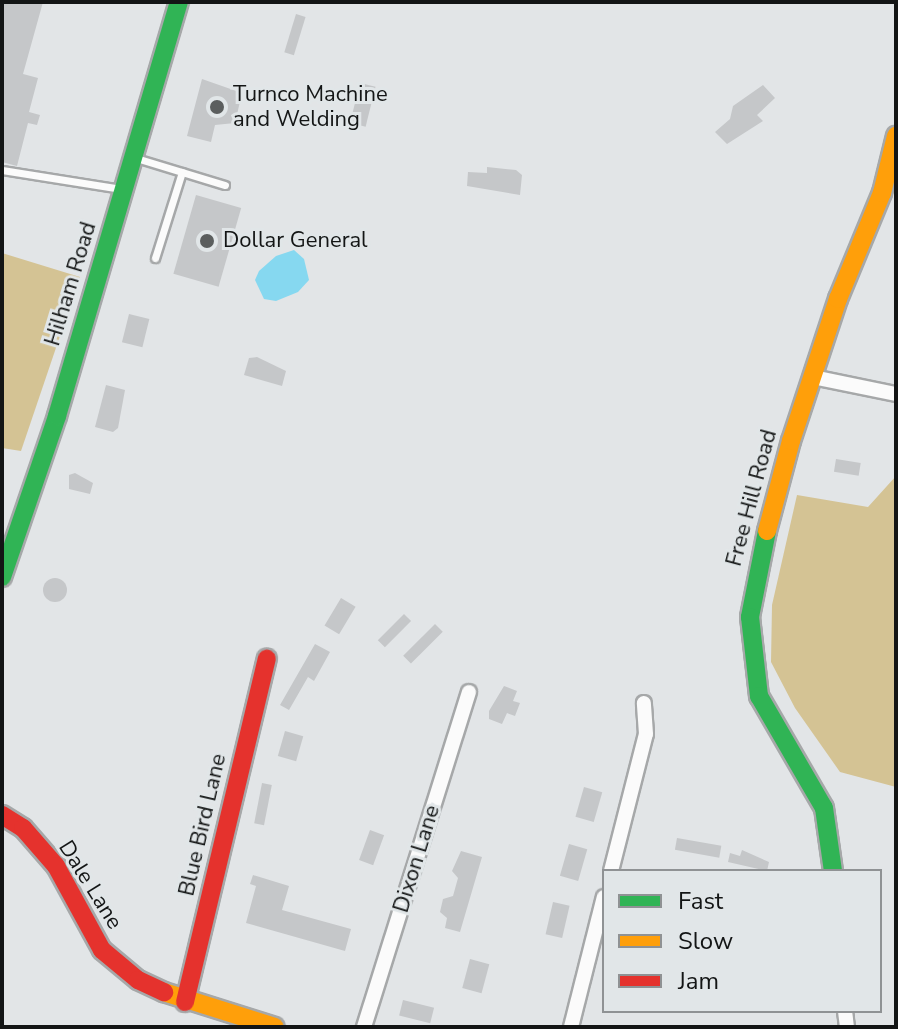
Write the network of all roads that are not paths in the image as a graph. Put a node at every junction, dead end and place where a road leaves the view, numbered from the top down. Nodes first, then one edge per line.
1 (179, 2) edge
2 (896, 136) edge
3 (133, 157) junction
4 (2, 170) edge
5 (182, 172) junction
6 (225, 185) dead end
7 (124, 190) junction
8 (155, 258) dead end
9 (813, 377) junction
10 (896, 394) edge
11 (2, 577) edge
12 (267, 659) dead end
13 (469, 692) dead end
14 (644, 703) dead end
15 (2, 815) edge
16 (612, 869) edge
17 (833, 869) edge
18 (602, 905) edge
19 (185, 1002) junction
20 (275, 1027) edge
21 (364, 1027) edge
22 (571, 1027) edge

1 - 3 street, Hilham Road
2 - 9 street, Free Hill Road
3 - 5 lane
3 - 7 street, Hilham Road
4 - 7 lane
5 - 6 lane
5 - 8 lane
7 - 11 street, Hilham Road
9 - 10 street
9 - 17 street, Free Hill Road
12 - 19 street, Blue Bird Lane
13 - 21 street, Dixon Lane
14 - 16 street
15 - 19 street, Dale Lane
18 - 22 street
19 - 20 street, Dale Lane

